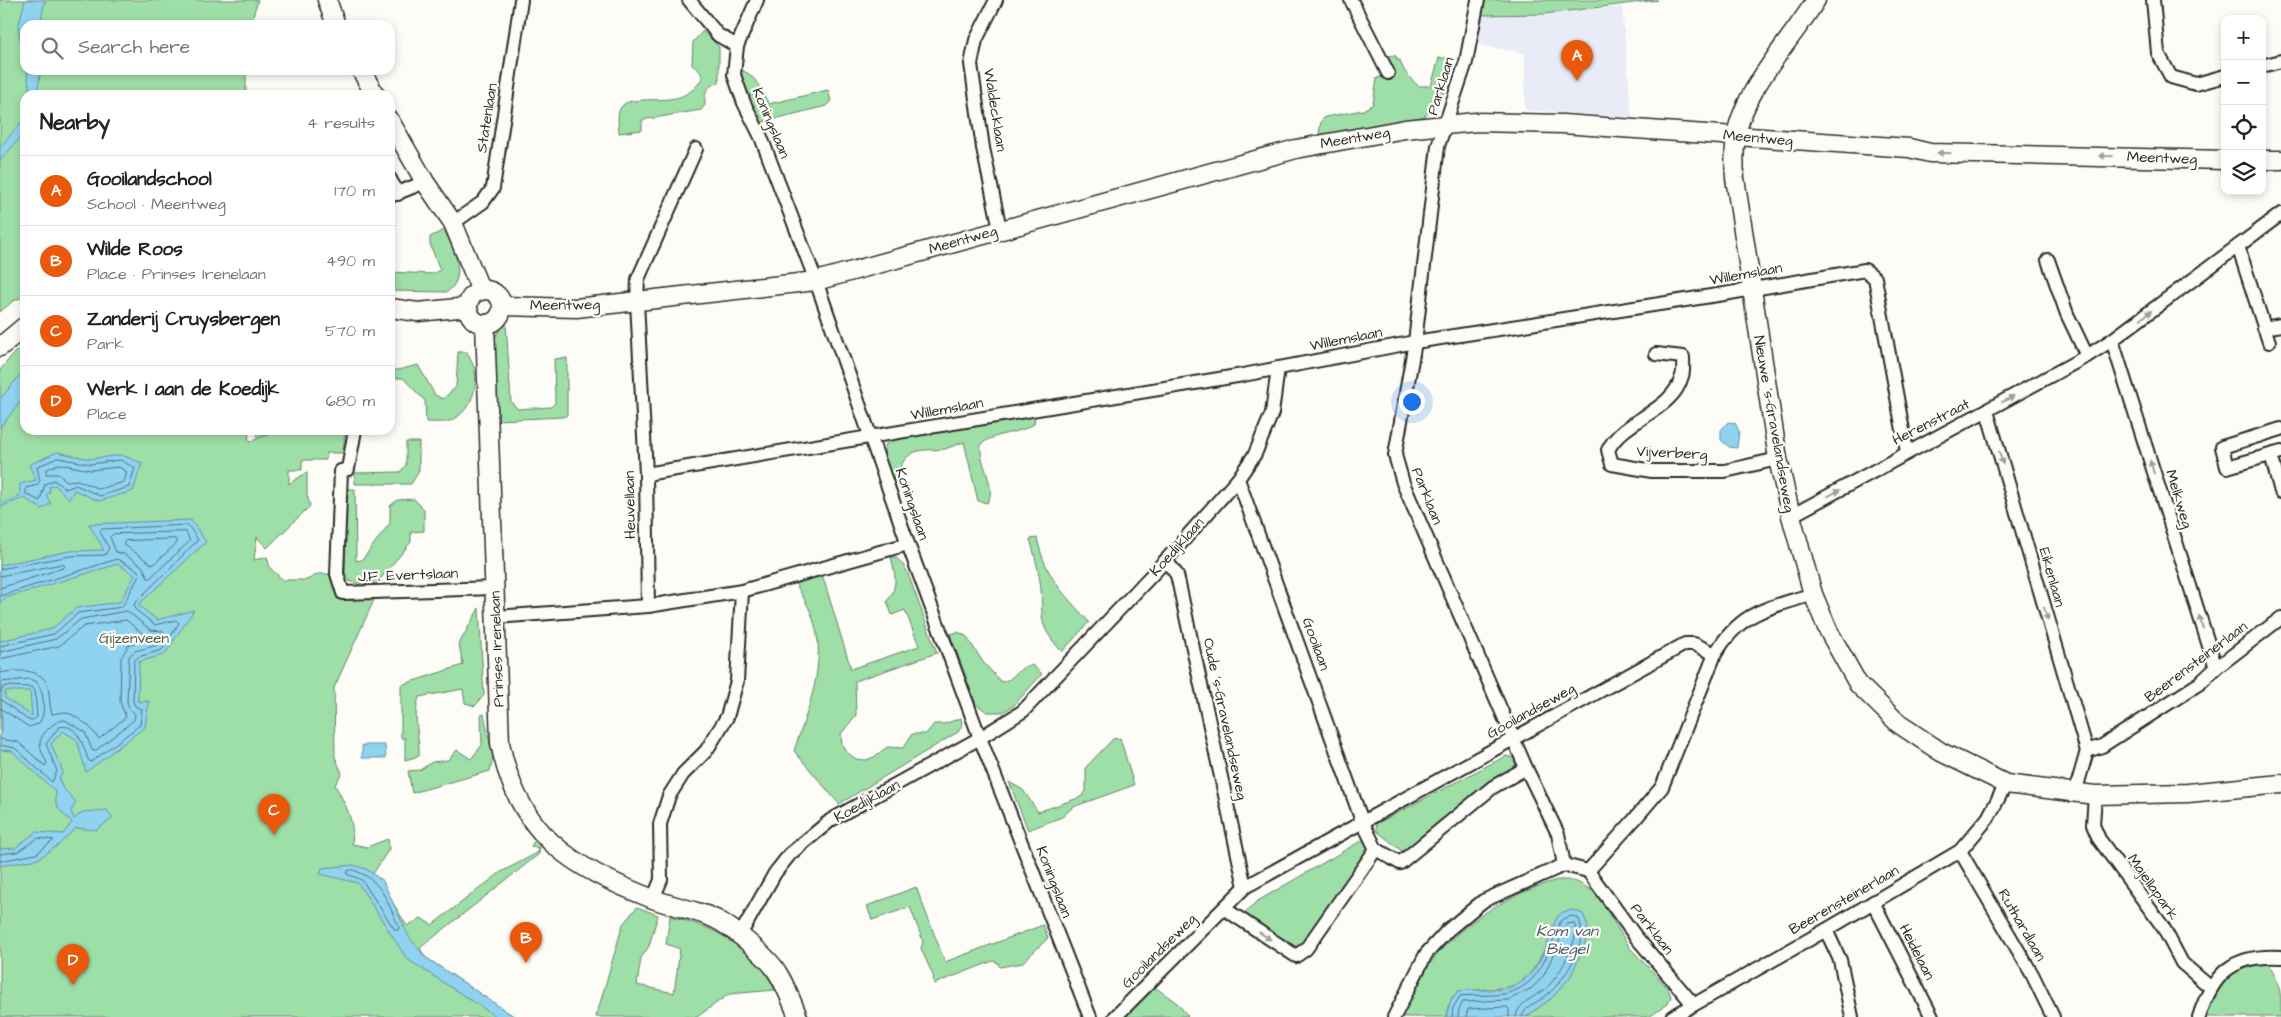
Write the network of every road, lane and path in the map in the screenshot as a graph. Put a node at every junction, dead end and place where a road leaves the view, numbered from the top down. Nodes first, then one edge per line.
1 (327, 0) edge
2 (521, 0) edge
3 (689, 0) edge
4 (757, 0) edge
5 (996, 0) edge
6 (1351, 0) edge
7 (1478, 0) edge
8 (1816, 0) edge
9 (2154, 0) edge
10 (334, 20) edge
11 (737, 46) junction
12 (2281, 61) edge
13 (2266, 65) edge
14 (1388, 73) dead end
15 (364, 75) edge
16 (2221, 77) edge
17 (372, 90) edge
18 (1446, 125) junction
19 (395, 130) edge
20 (1736, 136) junction
21 (696, 149) dead end
22 (2221, 160) edge
23 (2266, 160) edge
24 (2281, 160) edge
25 (425, 182) junction
26 (395, 195) edge
27 (2281, 214) edge
28 (453, 223) junction
29 (1000, 229) junction
30 (2238, 246) junction
31 (2048, 260) dead end
32 (816, 281) junction
33 (1750, 290) junction
34 (481, 291) junction
35 (637, 302) junction
36 (503, 306) junction
37 (468, 307) junction
38 (395, 309) edge
39 (485, 324) junction
40 (2281, 325) edge
41 (2264, 328) junction
42 (20, 330) edge
43 (2112, 340) junction
44 (1414, 342) junction
45 (2269, 342) dead end
46 (0, 347) edge
47 (1656, 354) dead end
48 (2087, 356) junction
49 (1278, 368) junction
50 (1987, 411) junction
51 (2281, 430) edge
52 (354, 435) edge
53 (872, 438) junction
54 (1907, 452) junction
55 (2276, 453) edge
56 (1778, 459) junction
57 (646, 474) junction
58 (1238, 479) junction
59 (2281, 492) edge
60 (1791, 516) junction
61 (908, 544) junction
62 (1166, 560) junction
63 (494, 588) junction
64 (742, 591) junction
65 (1813, 594) junction
66 (648, 606) junction
67 (496, 617) junction
68 (2280, 623) edge
69 (1715, 654) junction
70 (2216, 668) junction
71 (980, 738) junction
72 (1514, 739) junction
73 (2087, 751) junction
74 (1526, 768) junction
75 (2006, 784) junction
76 (2281, 784) edge
77 (2075, 793) junction
78 (2094, 795) junction
79 (1362, 821) junction
80 (1376, 849) junction
81 (1960, 851) junction
82 (1564, 865) junction
83 (1588, 871) junction
84 (1245, 887) junction
85 (654, 899) junction
86 (1873, 902) junction
87 (1225, 909) junction
88 (1826, 930) junction
89 (740, 935) junction
90 (2281, 957) edge
91 (2210, 987) junction
92 (1693, 1004) junction
93 (798, 1017) edge
94 (1090, 1017) edge
95 (1115, 1017) edge
96 (1394, 1017) edge
97 (1672, 1017) edge
98 (1852, 1017) edge
99 (1932, 1017) edge
100 (2053, 1017) edge
101 (2199, 1017) edge

1 - 10 main road
2 - 28 street, Statenlaan
3 - 11 street
4 - 11 street, Koningslaan
5 - 29 street, Waldecklaan
6 - 14 street
7 - 18 street, Parklaan
8 - 20 main road, Nieuwe 's-Gravelandseweg
9 - 16 street
11 - 32 street, Koningslaan
12 - 13 street
15 - 17 main road
18 - 20 main road, Meentweg
18 - 29 main road, Meentweg
18 - 44 street, Parklaan
19 - 25 main road
22 -> 20 main road, Meentweg
20 - 33 main road, Nieuwe 's-Gravelandseweg
21 - 35 street, Heuvellaan
23 - 24 main road
25 - 26 street
25 - 28 main road
27 - 30 street, Herenstraat
28 - 34 main road
29 - 32 main road, Meentweg
30 - 41 street
43 -> 30 street, Herenstraat
31 - 48 street
32 - 35 main road, Meentweg
32 - 53 street, Koningslaan
33 - 44 street, Willemslaan
33 - 54 street, Willemslaan
33 - 56 main road, Nieuwe 's-Gravelandseweg
34 - 36 main road
34 - 37 main road
35 - 36 main road, Meentweg
35 - 57 street, Heuvellaan
36 - 39 main road
37 - 38 main road
37 - 39 main road
39 - 63 main road, Prinses Irenelaan
40 - 41 street
41 - 45 street
42 - 46 main road
43 - 48 street, Herenstraat
70 -> 43 street, Melkweg
44 - 49 street, Willemslaan
44 - 72 street, Parklaan
47 - 56 street, Vijverberg
50 -> 48 street, Herenstraat
49 - 53 street, Willemslaan
49 - 58 street, Koedijklaan
50 - 54 street, Herenstraat
50 -> 73 street, Eikenlaan
51 - 55 street
52 - 63 street, J.F. Evertslaan
53 - 57 street, Willemslaan
53 - 61 street, Koningslaan
60 -> 54 street, Herenstraat
55 - 59 street
56 - 60 main road, Nieuwe 's-Gravelandseweg
57 - 66 street, Heuvellaan
58 - 62 street, Koedijklaan
58 - 79 street, Gooilaan
60 - 65 main road, Nieuwe 's-Gravelandseweg
61 - 64 street
61 - 71 street, Koningslaan
62 - 71 street, Koedijklaan
62 - 84 street, Oude 's-Gravelandseweg
63 - 67 main road, Prinses Irenelaan
64 - 66 street
64 - 85 street
65 - 69 street
65 - 75 main road, Nieuwe 's-Gravelandseweg
66 - 67 street
67 - 85 main road, Prinses Irenelaan
68 - 70 street, Beerensteinerlaan
69 - 72 street, Gooilandseweg
69 - 83 street
70 - 73 street, Beerensteinerlaan
71 - 89 street, Koedijklaan
71 - 94 street, Koningslaan
72 - 74 street, Parklaan
72 - 79 street, Gooilandseweg
73 - 77 street
74 - 80 street
74 - 82 street, Parklaan
75 - 77 main road, Nieuwe 's-Gravelandseweg
75 - 81 street, Beerensteinerlaan
76 - 78 main road, Nieuwe 's-Gravelandseweg
77 - 78 main road, Nieuwe 's-Gravelandseweg
78 - 91 street, Majellapark
79 - 80 street
79 - 84 street, Gooilandseweg
87 -> 80 street
81 - 86 street, Beerensteinerlaan
81 - 100 street, Ruthardlaan
82 - 83 street
82 - 96 street
83 - 92 street, Parklaan
84 - 87 street, Gooilandseweg
85 - 89 main road
86 - 88 street, Beerensteinerlaan
86 - 99 street, Heidelaan
87 - 95 street, Gooilandseweg
88 - 92 street, Beerensteinerlaan
88 - 98 street
89 - 93 main road
90 - 91 street
91 - 101 street
92 - 97 street, Beerensteinerlaan

